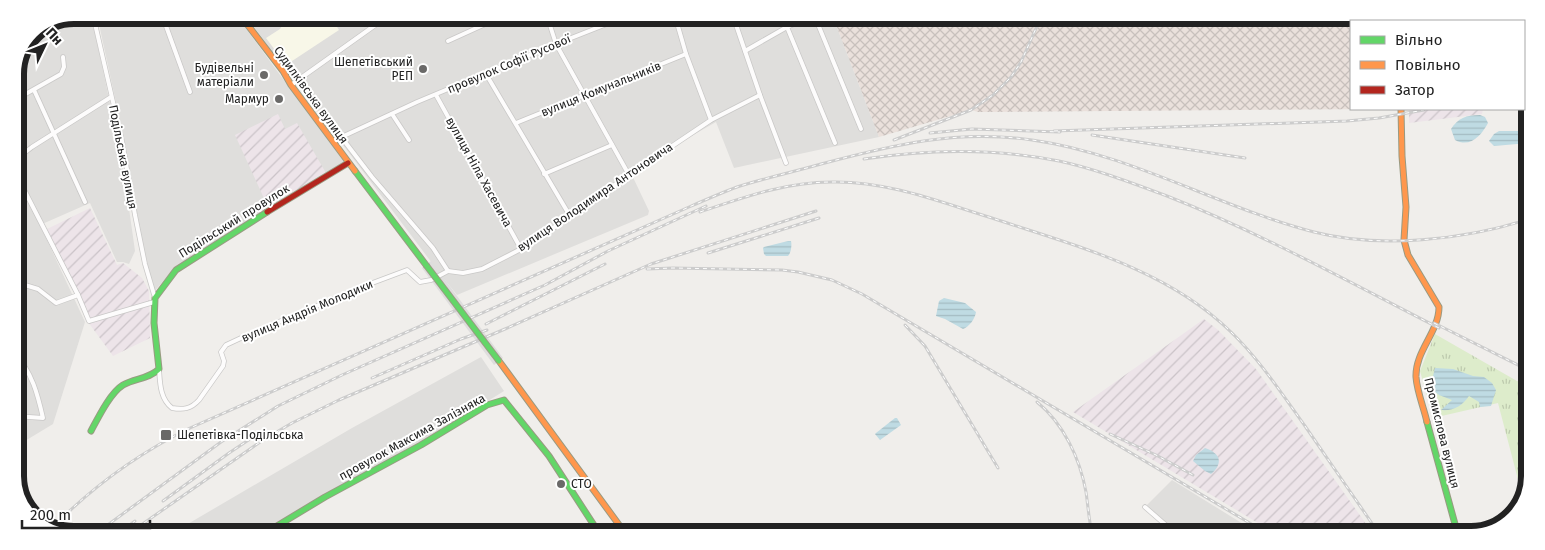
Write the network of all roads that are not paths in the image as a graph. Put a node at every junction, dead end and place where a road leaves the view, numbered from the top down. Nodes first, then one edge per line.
1 (95, 24) edge
2 (165, 24) edge
3 (247, 24) edge
4 (377, 24) edge
5 (485, 24) edge
6 (550, 24) edge
7 (607, 24) edge
8 (677, 24) edge
9 (736, 24) edge
10 (786, 24) edge
11 (795, 24) edge
12 (816, 24) edge
13 (787, 27) junction
14 (448, 40) dead end
15 (556, 44) junction
16 (745, 52) junction
17 (686, 54) junction
18 (63, 57) dead end
19 (486, 74) junction
20 (291, 85) junction
21 (34, 90) junction
22 (190, 92) dead end
23 (24, 95) edge
24 (436, 95) junction
25 (585, 95) junction
26 (760, 95) junction
27 (111, 97) junction
28 (1401, 110) edge
29 (392, 114) junction
30 (711, 120) junction
31 (516, 123) junction
32 (861, 129) dead end
33 (54, 133) junction
34 (342, 138) junction
35 (409, 140) dead end
36 (333, 141) junction
37 (835, 143) dead end
38 (612, 145) junction
39 (24, 154) edge
40 (348, 163) junction
41 (786, 163) dead end
42 (544, 174) junction
43 (629, 175) junction
44 (24, 190) edge
45 (85, 202) dead end
46 (570, 216) junction
47 (521, 249) junction
48 (448, 271) junction
49 (24, 285) edge
50 (78, 295) junction
51 (155, 300) junction
52 (24, 365) edge
53 (159, 369) junction
54 (24, 417) edge
55 (91, 431) dead end
56 (1145, 507) dead end
57 (277, 526) edge
58 (594, 526) edge
59 (620, 526) edge
60 (1167, 526) edge
61 (1456, 526) edge

1 - 27 street, Подільська вулиця
2 - 22 street
3 - 20 street, Судилківська вулиця
4 - 20 street
5 - 14 street
6 - 15 street
7 - 15 street, провулок Софії Русової
8 - 17 street
9 - 16 street
10 - 13 street
11 - 13 street
12 - 32 street
13 - 16 street
13 - 37 street
15 - 19 street, провулок Софії Русової
15 - 25 street
16 - 26 street
17 - 25 street, вулиця Комунальників
17 - 30 street
18 - 21 street
19 - 24 street, провулок Софії Русової
19 - 31 street
20 - 36 street, Судилківська вулиця
21 - 23 street
21 - 33 street
24 - 29 street, провулок Софії Русової
24 - 47 street, вулиця Ніла Хасевича
25 - 31 street, вулиця Комунальників
25 - 38 street
26 - 30 street, вулиця Володимира Антоновича
26 - 41 street
27 - 33 street
27 - 51 street, Подільська вулиця
28 - 61 street, Промислова вулиця
29 - 34 street, провулок Софії Русової
29 - 35 street
30 - 43 street, вулиця Володимира Антоновича
31 - 42 street
33 - 39 street
33 - 45 street
34 - 36 street, провулок Софії Русової
34 - 48 street, Судилківська вулиця
36 - 40 street, Судилківська вулиця
38 - 42 street
38 - 43 street
40 - 51 street, Подільський провулок
40 - 59 street, Судилківська вулиця, bridge
42 - 46 street
43 - 46 street, вулиця Володимира Антоновича
44 - 50 street
46 - 47 street, вулиця Володимира Антоновича
47 - 48 street, вулиця Володимира Антоновича
48 - 53 street, вулиця Андрія Молодики
49 - 50 street
50 - 51 street
51 - 53 street
52 - 54 street
53 - 55 street
56 - 60 street
57 - 58 street, провулок Максима Залізняка

